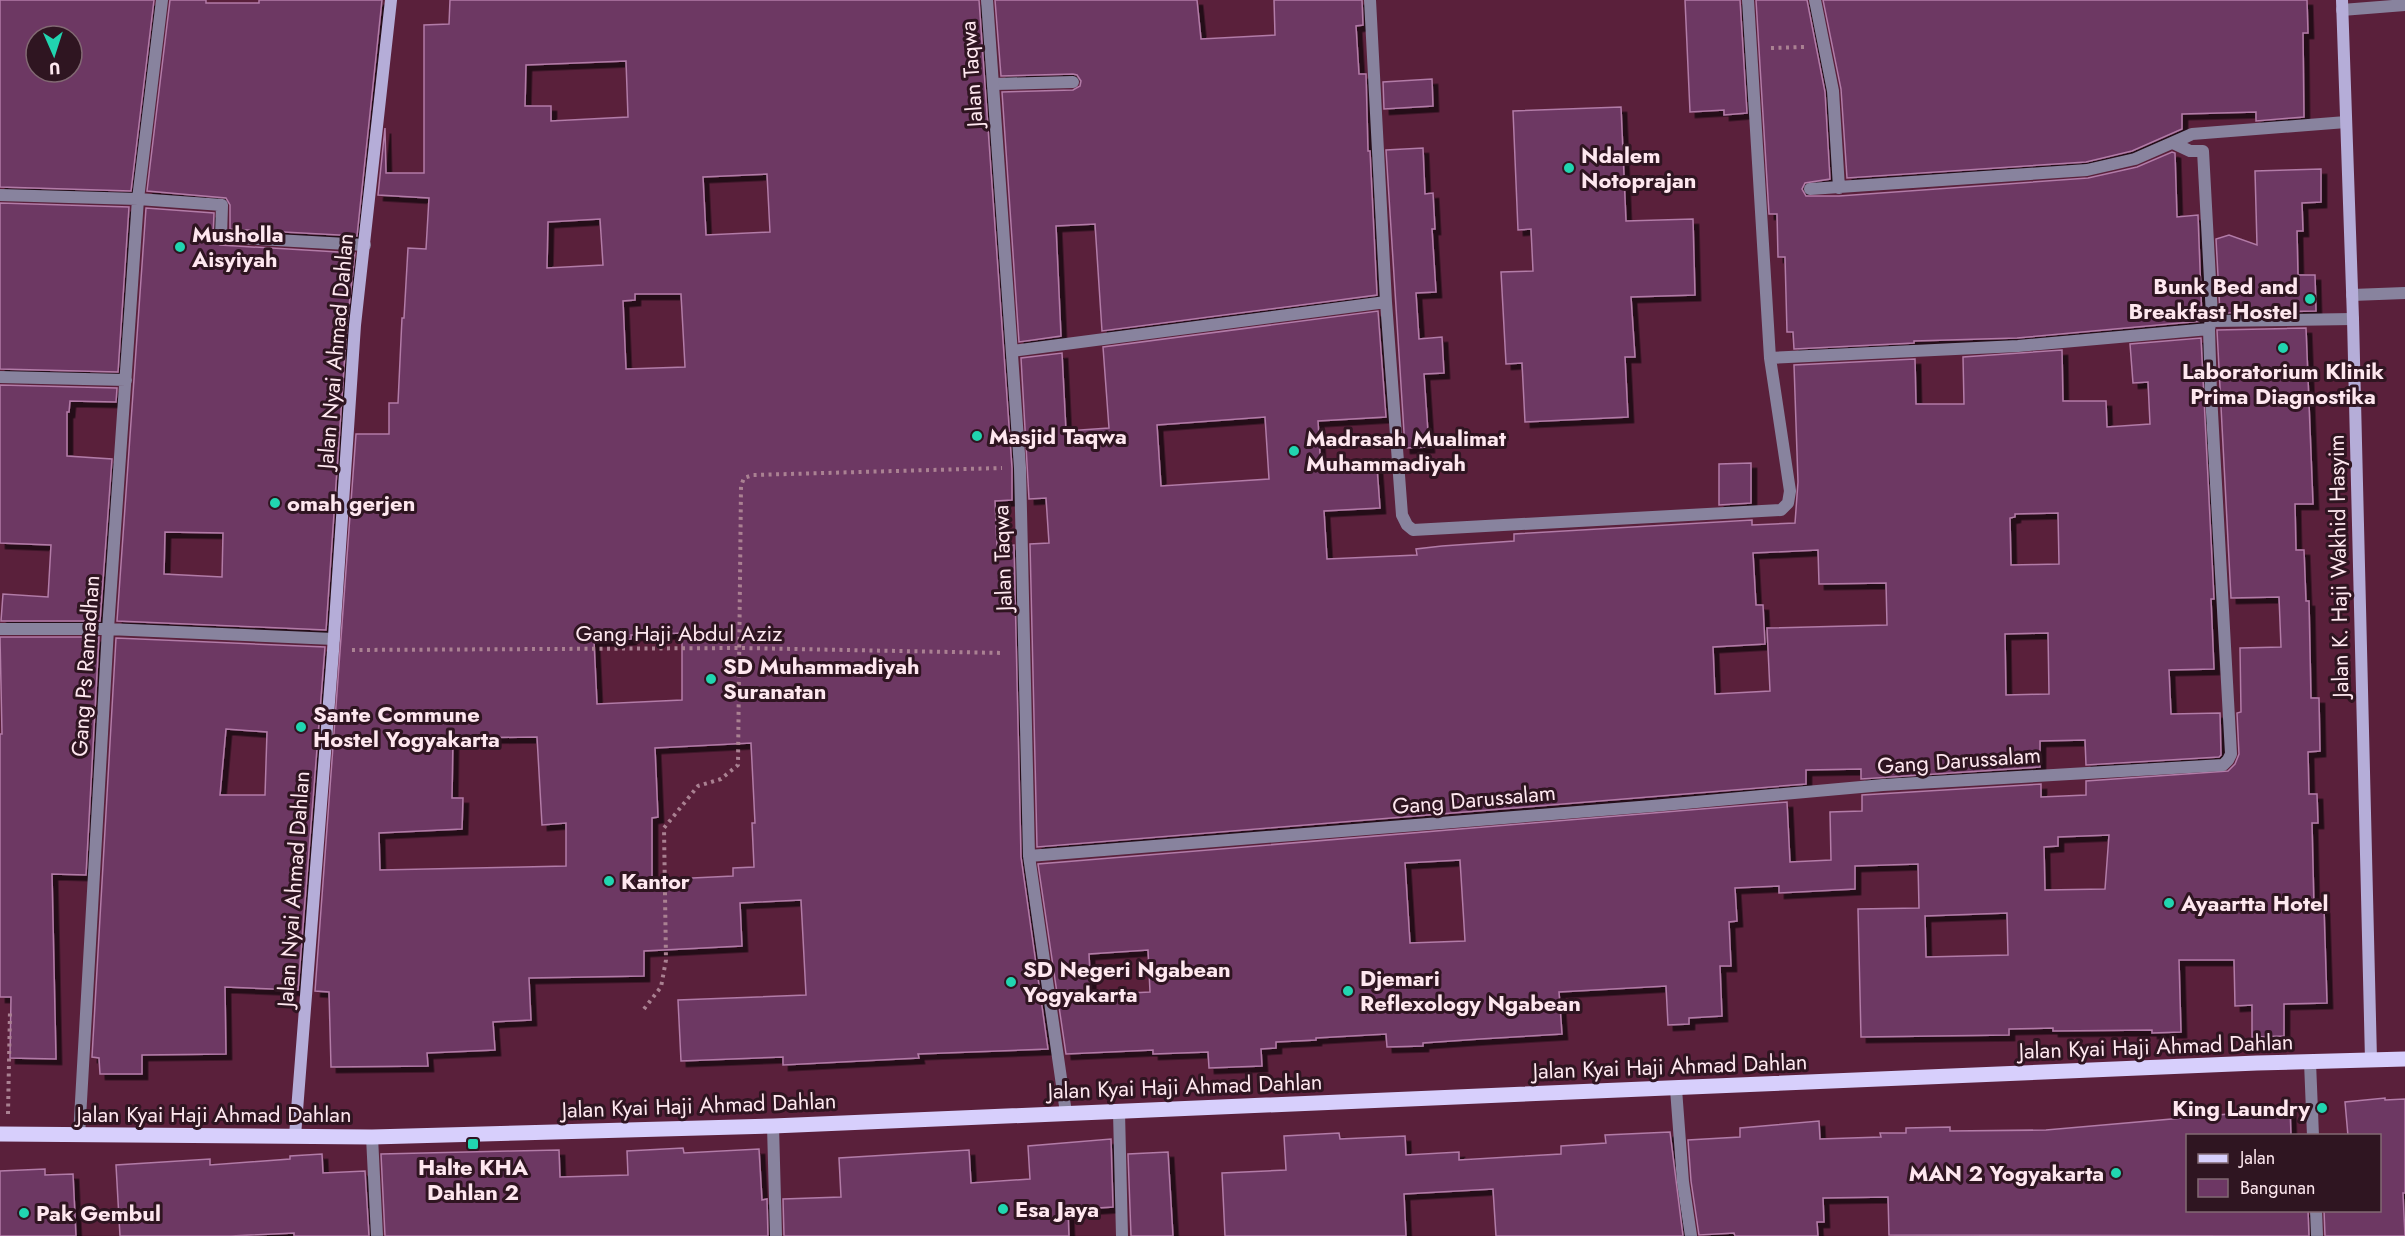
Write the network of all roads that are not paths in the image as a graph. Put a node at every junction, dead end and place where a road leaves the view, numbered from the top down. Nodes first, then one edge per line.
1 (162, 0) edge
2 (391, 0) edge
3 (987, 0) edge
4 (1370, 0) edge
5 (1748, 0) edge
6 (1815, 0) edge
7 (2342, 5) edge
8 (2404, 6) edge
9 (1073, 82) dead end
10 (993, 84) junction
11 (2346, 122) junction
12 (2173, 142) junction
13 (1839, 188) junction
14 (1810, 189) dead end
15 (0, 195) edge
16 (138, 199) junction
17 (365, 245) junction
18 (2405, 293) edge
19 (2352, 295) junction
20 (1386, 302) junction
21 (2353, 319) junction
22 (2210, 325) junction
23 (1012, 351) junction
24 (1770, 358) junction
25 (0, 377) edge
26 (126, 380) junction
27 (0, 629) edge
28 (108, 629) junction
29 (333, 645) junction
30 (1029, 856) junction
31 (2405, 1059) edge
32 (2371, 1060) junction
33 (2310, 1062) junction
34 (1676, 1089) junction
35 (1119, 1112) junction
36 (1066, 1113) junction
37 (773, 1126) junction
38 (0, 1134) edge
39 (2313, 1134) edge
40 (78, 1136) junction
41 (295, 1136) junction
42 (372, 1137) junction
43 (2316, 1212) edge
44 (377, 1236) edge
45 (776, 1236) edge
46 (1122, 1236) edge
47 (1691, 1236) edge
48 (2317, 1236) edge

1 - 16 street, Gang Ps Ramadhan
2 - 17 street, Jalan Nyai Ahmad Dahlan
3 - 10 street, Jalan Taqwa
4 - 20 street
5 - 24 street
6 - 13 street
7 - 8 street
7 - 11 street, Jalan K. Haji Wakhid Hasyim
9 - 10 street
10 - 23 street, Jalan Taqwa
11 - 12 street
11 - 19 street, Jalan K. Haji Wakhid Hasyim
12 - 13 street
12 - 22 street, Gang Darussalam
13 - 14 street
15 - 16 street
16 - 17 street
16 - 26 street, Gang Ps Ramadhan
17 - 29 street, Jalan Nyai Ahmad Dahlan
18 - 19 street
19 - 21 street, Jalan K. Haji Wakhid Hasyim
20 - 23 street
20 - 24 street
21 - 22 street
21 - 32 street, Jalan K. Haji Wakhid Hasyim
22 - 24 street
22 - 30 street, Gang Darussalam
23 - 30 street, Jalan Taqwa
25 - 26 street
26 - 28 street, Gang Ps Ramadhan
27 - 28 street
28 - 29 street
28 - 40 street, Gang Ps Ramadhan
29 - 41 street, Jalan Nyai Ahmad Dahlan
30 - 36 street, Jalan Taqwa
31 - 32 main road, Jalan Kyai Haji Ahmad Dahlan
32 - 33 main road, Jalan Kyai Haji Ahmad Dahlan
33 - 34 main road, Jalan Kyai Haji Ahmad Dahlan
33 - 39 street
34 - 35 main road, Jalan Kyai Haji Ahmad Dahlan
34 - 47 street
35 - 36 main road, Jalan Kyai Haji Ahmad Dahlan
35 - 46 street
36 - 37 main road, Jalan Kyai Haji Ahmad Dahlan
37 - 42 main road, Jalan Kyai Haji Ahmad Dahlan
37 - 45 street
38 - 40 main road, Jalan Kyai Haji Ahmad Dahlan
40 - 41 main road, Jalan Kyai Haji Ahmad Dahlan
41 - 42 main road, Jalan Kyai Haji Ahmad Dahlan
42 - 44 street
43 - 48 street

